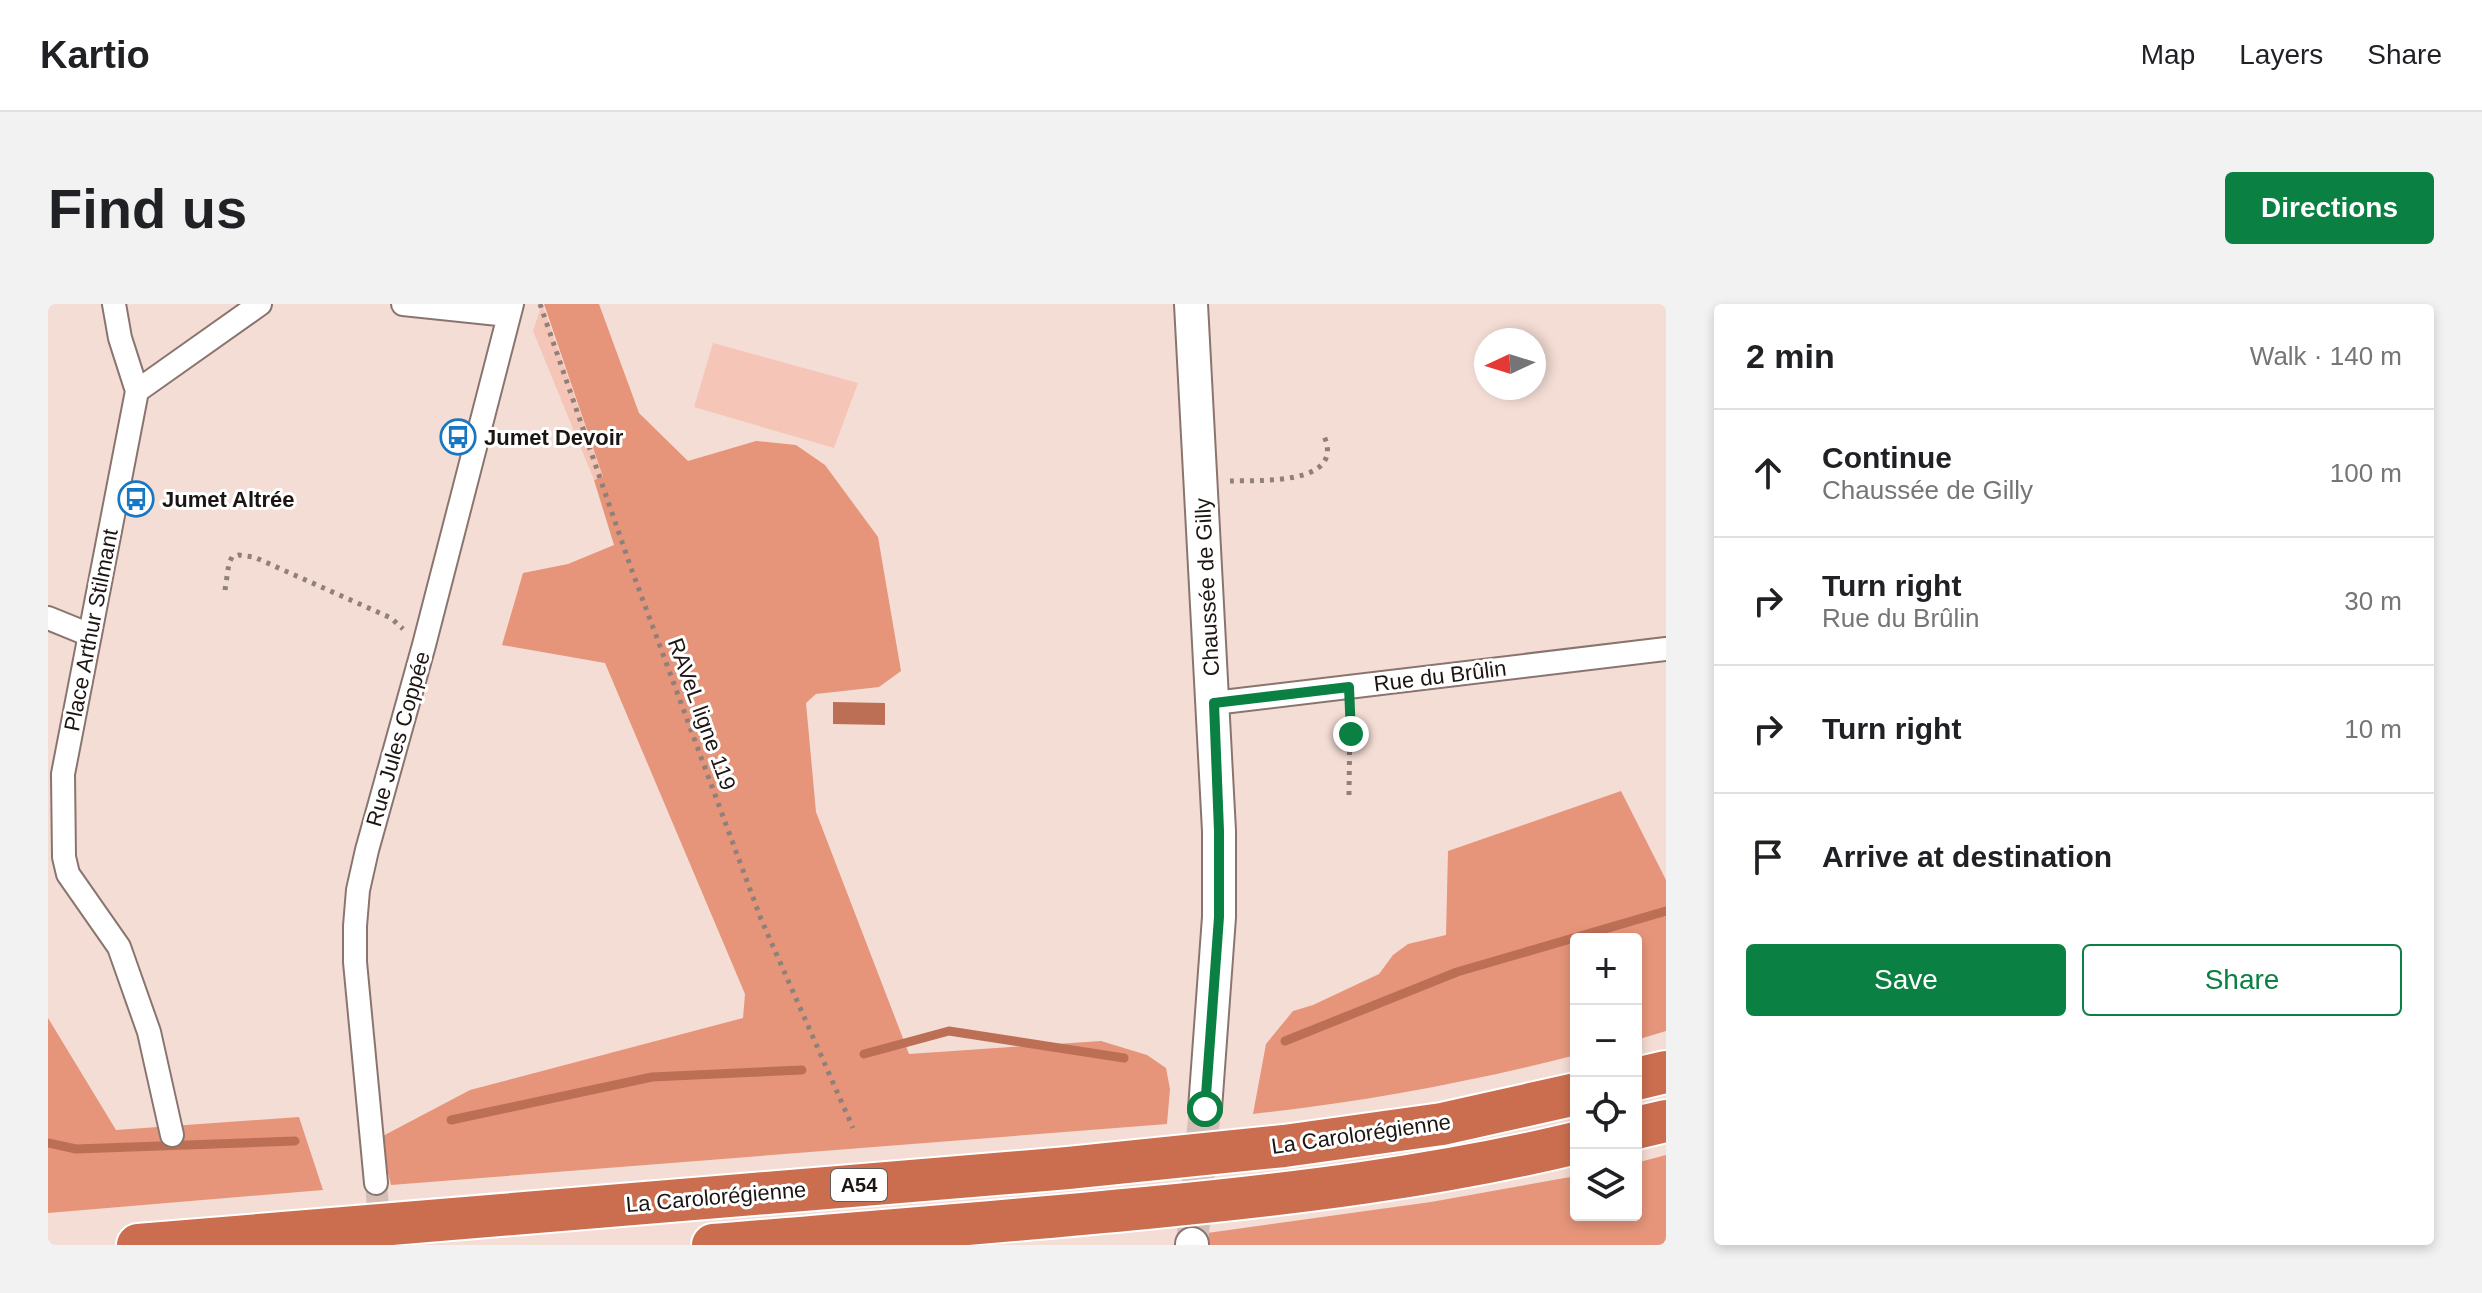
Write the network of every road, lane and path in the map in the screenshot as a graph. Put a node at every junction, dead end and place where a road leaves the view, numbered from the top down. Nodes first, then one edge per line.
1 (114, 304) edge
2 (260, 304) edge
3 (403, 304) edge
4 (540, 304) edge
5 (1191, 304) edge
6 (510, 309) edge
7 (137, 391) junction
8 (1324, 436) dead end
9 (1201, 483) junction
10 (225, 590) dead end
11 (48, 618) edge
12 (90, 635) junction
13 (424, 645) junction
14 (1666, 649) edge
15 (1349, 687) junction
16 (1214, 703) junction
17 (56, 774) edge
18 (1349, 795) dead end
19 (1666, 1072) edge
20 (1642, 1078) edge
21 (1570, 1095) edge
22 (1205, 1109) tunnel mouth
23 (1666, 1121) edge
24 (1642, 1127) edge
25 (853, 1128) dead end
26 (172, 1135) dead end
27 (1570, 1144) edge
28 (376, 1183) tunnel mouth
29 (138, 1245) edge
30 (713, 1245) edge

1 - 7 street
2 - 7 street
3 - 6 street
4 - 25 path, RAVeL ligne 119
5 - 9 street, Chaussée de Gilly
6 - 13 street, Rue Jules Coppée
7 - 12 street, Place Arthur Stilmant
8 - 9 path
9 - 16 street, Chaussée de Gilly
10 - 13 path
11 - 12 street
12 - 17 street, Place Arthur Stilmant
13 - 28 street, Rue Jules Coppée
14 - 15 street, Rue du Brûlin
15 - 16 street, Rue du Brûlin
15 - 18 path
16 - 22 street, Chaussée de Gilly
17 - 26 street, Place Arthur Stilmant
19 - 20 highway
21 - 29 highway, La Carolorégienne / A54
23 - 24 highway
27 - 30 highway, A54

